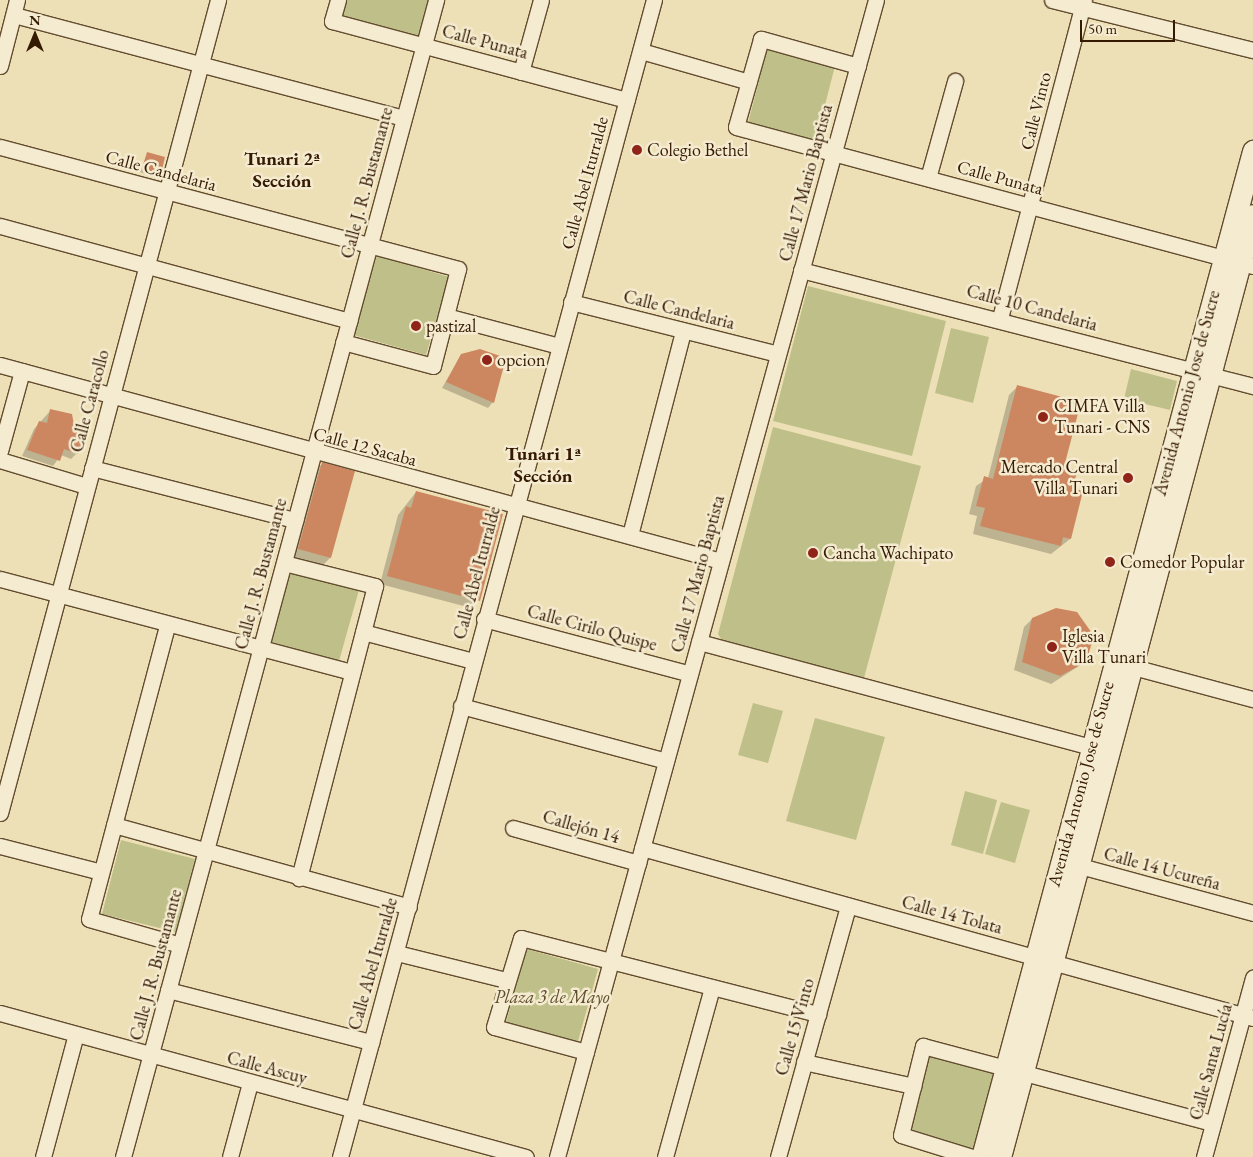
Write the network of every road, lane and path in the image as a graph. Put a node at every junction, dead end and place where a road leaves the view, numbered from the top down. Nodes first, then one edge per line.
1 (218, 0) edge
2 (338, 0) edge
3 (436, 0) edge
4 (540, 0) edge
5 (654, 0) edge
6 (876, 0) edge
7 (1052, 0) edge
8 (1083, 4) edge
9 (16, 7) edge
10 (424, 45) junction
11 (1253, 50) edge
12 (640, 51) junction
13 (201, 65) junction
14 (0, 66) edge
15 (858, 66) junction
16 (521, 72) junction
17 (749, 82) junction
18 (955, 82) dead end
19 (627, 100) junction
20 (403, 118) junction
21 (0, 147) edge
22 (1253, 151) edge
23 (833, 154) junction
24 (928, 178) junction
25 (165, 192) junction
26 (1031, 206) junction
27 (1253, 215) edge
28 (0, 226) edge
29 (370, 245) junction
30 (1239, 262) edge
31 (146, 267) junction
32 (801, 270) junction
33 (571, 302) junction
34 (446, 316) junction
35 (1000, 318) junction
36 (349, 321) junction
37 (683, 331) junction
38 (343, 342) junction
39 (559, 346) junction
40 (778, 354) junction
41 (0, 365) edge
42 (22, 371) junction
43 (1202, 373) junction
44 (1253, 386) edge
45 (110, 395) junction
46 (0, 452) edge
47 (314, 452) junction
48 (0, 460) edge
49 (92, 468) junction
50 (86, 486) junction
51 (515, 506) junction
52 (295, 520) junction
53 (630, 535) junction
54 (721, 561) junction
55 (284, 563) junction
56 (0, 579) edge
57 (56, 595) junction
58 (484, 619) junction
59 (167, 626) junction
60 (362, 632) junction
61 (699, 642) junction
62 (261, 648) junction
63 (473, 661) junction
64 (1122, 665) junction
65 (351, 672) junction
66 (690, 674) junction
67 (1253, 699) edge
68 (461, 706) junction
69 (1091, 747) junction
70 (666, 761) junction
71 (2, 796) edge
72 (0, 813) edge
73 (114, 826) junction
74 (513, 828) dead end
75 (0, 846) edge
76 (206, 853) junction
77 (640, 856) junction
78 (1069, 863) junction
79 (101, 872) junction
80 (299, 878) junction
81 (848, 906) junction
82 (409, 907) junction
83 (1253, 913) edge
84 (180, 945) junction
85 (397, 953) junction
86 (1042, 960) junction
87 (611, 962) junction
88 (1253, 978) edge
89 (506, 980) junction
90 (712, 987) junction
91 (168, 990) junction
92 (0, 1013) edge
93 (818, 1014) junction
94 (1248, 1016) edge
95 (76, 1034) junction
96 (371, 1042) junction
97 (586, 1052) junction
98 (151, 1056) junction
99 (804, 1062) junction
100 (1013, 1071) junction
101 (250, 1084) junction
102 (913, 1086) junction
103 (353, 1110) junction
104 (1213, 1124) junction
105 (43, 1157) edge
106 (123, 1157) edge
107 (230, 1157) edge
108 (340, 1157) edge
109 (526, 1157) edge
110 (557, 1157) edge
111 (665, 1157) edge
112 (778, 1157) edge
113 (972, 1157) edge
114 (982, 1157) edge
115 (1000, 1157) edge
116 (1204, 1157) edge

1 - 13 street, Calle Caracollo
2 - 10 street, Calle Punata
3 - 10 street, Calle J. R. Bustamante
4 - 16 street
5 - 12 street, Calle Abel Iturralde
6 - 15 street, Calle 17 Mario Baptista
7 - 8 street
8 - 11 street
8 - 26 street, Calle Vinto
9 - 13 street
9 - 14 street
10 - 16 street, Calle Punata
10 - 20 street, Calle J. R. Bustamante
12 - 17 street
12 - 19 street, Calle Abel Iturralde
13 - 20 street
13 - 25 street, Calle Caracollo
15 - 17 street
15 - 23 street, Calle 17 Mario Baptista
16 - 19 street, Calle Punata
17 - 23 street, Calle Punata
18 - 24 street
19 - 33 street, Calle Abel Iturralde
20 - 29 street, Calle J. R. Bustamante
21 - 25 street, Calle Candelaria
22 - 30 main road, Avenida Antonio Jose de Sucre
23 - 24 street, Calle Punata
23 - 32 street, Calle 17 Mario Baptista
24 - 26 street, Calle Punata
25 - 29 street, Calle Candelaria
25 - 31 street, Calle Caracollo
26 - 30 street, Calle Punata
26 - 35 street, Calle Vinto
27 - 30 main road, Avenida Antonio Jose de Sucre
28 - 31 street
29 - 34 street, Calle Candelaria
29 - 36 street, Calle J. R. Bustamante
30 - 43 main road, Avenida Antonio Jose de Sucre
31 - 36 street
31 - 45 street, Calle Caracollo
32 - 35 street, Calle 10 Candelaria
32 - 40 street, Calle 17 Mario Baptista
33 - 37 street, Calle Candelaria
33 - 39 street, Calle Abel Iturralde
34 - 38 street
34 - 39 street
35 - 43 street, Calle 10 Candelaria
36 - 38 street, Calle J. R. Bustamante
37 - 40 street, Calle Candelaria
37 - 53 street
38 - 47 street, Calle J. R. Bustamante
39 - 51 street, Calle Abel Iturralde
40 - 54 street, Calle 17 Mario Baptista
41 - 42 street, Calle 12 Sacaba
42 - 45 street, Calle 12 Sacaba
42 - 46 street
43 - 44 street, Calle 10 Candelaria
43 - 64 main road, Avenida Antonio Jose de Sucre
45 - 47 street, Calle 12 Sacaba
45 - 49 street, Calle Caracollo
47 - 51 street, Calle 12 Sacaba
47 - 52 street, Calle J. R. Bustamante
48 - 50 street
49 - 50 street, Calle Caracollo
49 - 52 street
50 - 57 street, Calle Caracollo
51 - 53 street, Calle 12 Sacaba
51 - 58 street, Calle Abel Iturralde
52 - 55 street, Calle J. R. Bustamante
53 - 54 street, Calle 12 Sacaba
54 - 61 street, Calle 17 Mario Baptista
55 - 60 street
55 - 62 street, Calle J. R. Bustamante
56 - 57 street
57 - 59 street
57 - 71 street, Calle Caracollo
58 - 63 street, Calle Abel Iturralde
58 - 66 street, Calle Cirilo Quispe
59 - 62 street
59 - 73 street
60 - 63 street
60 - 65 street
61 - 66 street, Calle 17 Mario Baptista
61 - 69 street
62 - 65 street
62 - 76 street, Calle J. R. Bustamante
63 - 68 street, Calle Abel Iturralde
64 - 67 street
64 - 69 main road, Avenida Antonio Jose de Sucre
64 - 78 main road, Avenida Antonio Jose de Sucre
65 - 80 street
66 - 70 street, Calle 17 Mario Baptista
68 - 70 street
68 - 82 street, Calle Abel Iturralde
69 - 78 main road, Avenida Antonio Jose de Sucre
70 - 77 street, Calle 17 Mario Baptista
71 - 72 street, Calle Caracollo
73 - 76 street
73 - 79 street
74 - 77 street, Callejón 14
75 - 79 street
76 - 80 street
76 - 84 street, Calle J. R. Bustamante
77 - 81 street, Calle 14 Tolata
77 - 87 street, Calle 17 Mario Baptista
78 - 83 street, Calle 14 Ucureña
78 - 86 main road, Avenida Antonio Jose de Sucre
79 - 84 street
80 - 82 street
81 - 86 street, Calle 14 Tolata
81 - 93 street, Calle 15 Vinto
82 - 85 street, Calle Abel Iturralde
84 - 91 street, Calle J. R. Bustamante
85 - 89 street
85 - 96 street, Calle Abel Iturralde
86 - 94 street, Calle 14 Tolata
86 - 100 main road, Avenida Antonio Jose de Sucre
87 - 89 street
87 - 90 street
87 - 97 street, Calle 17 Mario Baptista
88 - 94 street, Calle Santa Lucía
89 - 97 street
90 - 93 street
90 - 111 street
91 - 96 street
91 - 98 street, Calle J. R. Bustamante
92 - 95 street, Calle Ascuy
93 - 99 street, Calle 15 Vinto
94 - 104 street, Calle Santa Lucía
95 - 98 street, Calle Ascuy
95 - 105 street
96 - 103 street, Calle Abel Iturralde
97 - 110 street, Calle 17 Mario Baptista
98 - 101 street, Calle Ascuy
98 - 106 street, Calle J. R. Bustamante
99 - 102 street
99 - 112 street, Calle 15 Vinto
100 - 102 street
100 - 104 street
100 - 114 main road, Avenida Antonio Jose de Sucre
100 - 115 main road, Avenida Antonio Jose de Sucre
101 - 103 street, Calle Ascuy
101 - 107 street
102 - 113 street
103 - 108 street, Calle Abel Iturralde
103 - 109 street, Calle Ascuy
104 - 116 street, Calle Santa Lucía

